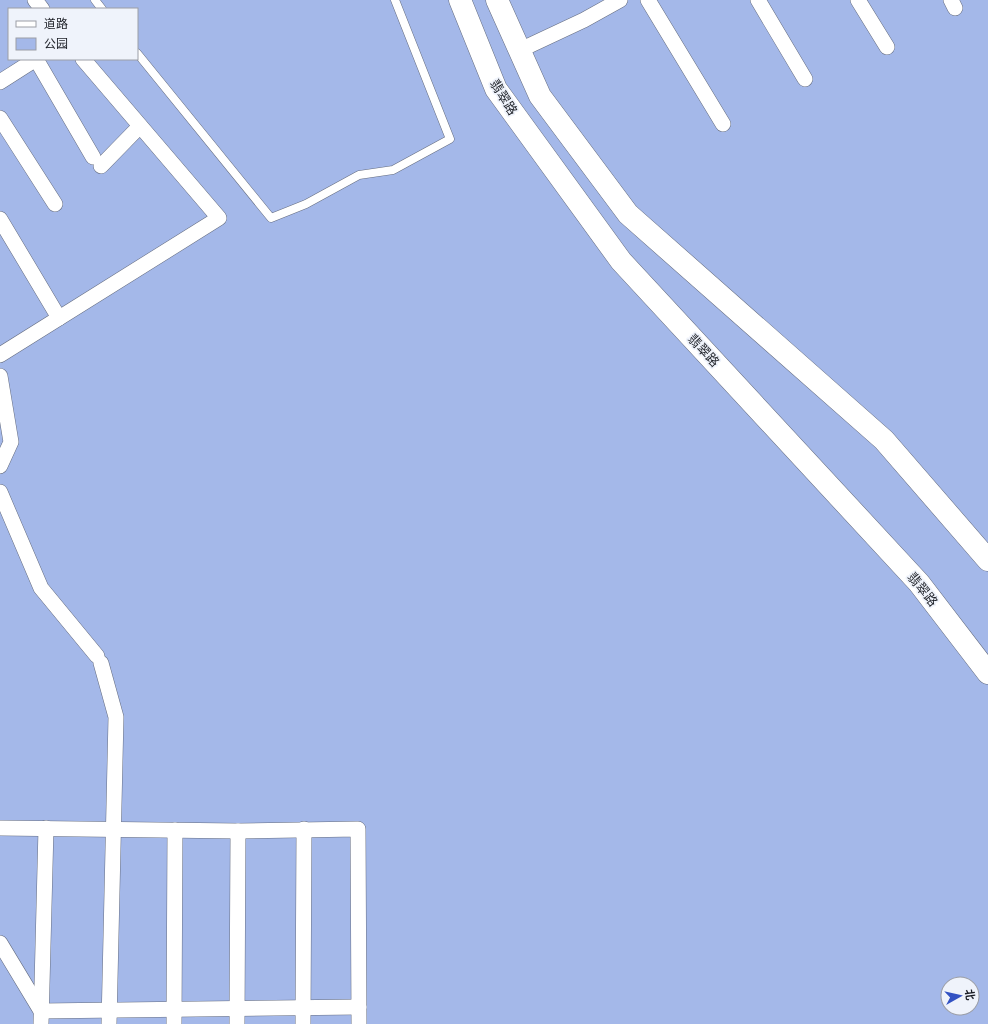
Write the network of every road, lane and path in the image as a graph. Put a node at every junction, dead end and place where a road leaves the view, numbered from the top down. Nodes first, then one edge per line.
1 (35, 0) edge
2 (95, 0) edge
3 (395, 0) edge
4 (460, 0) edge
5 (498, 0) edge
6 (620, 0) edge
7 (648, 0) edge
8 (758, 0) edge
9 (858, 0) edge
10 (41, 8) edge
11 (101, 8) edge
12 (887, 47) dead end
13 (520, 50) junction
14 (138, 53) edge
15 (34, 60) edge
16 (37, 60) edge
17 (84, 60) edge
18 (805, 79) dead end
19 (0, 82) edge
20 (0, 118) edge
21 (723, 124) dead end
22 (140, 126) junction
23 (55, 204) dead end
24 (0, 219) edge
25 (59, 318) junction
26 (0, 355) edge
27 (0, 376) edge
28 (0, 466) edge
29 (0, 492) edge
30 (988, 560) edge
31 (988, 673) edge
32 (0, 828) edge
33 (46, 828) junction
34 (113, 829) junction
35 (304, 829) junction
36 (175, 830) junction
37 (238, 831) junction
38 (0, 943) edge
39 (359, 1007) junction
40 (303, 1008) junction
41 (109, 1017) edge
42 (174, 1017) edge
43 (237, 1017) edge
44 (41, 1018) edge
45 (303, 1024) edge
46 (359, 1024) edge

1 - 10 street
2 - 11 lane
3 - 14 lane
4 - 31 main road, 翡翠路
5 - 13 main road
6 - 13 street
7 - 21 street
8 - 18 street
9 - 12 street
13 - 30 main road
15 - 19 street
16 - 22 street
17 - 22 street
20 - 23 street
22 - 25 street
24 - 25 street
25 - 26 street
27 - 28 street
29 - 34 street
32 - 33 street
33 - 34 street
33 - 44 street
34 - 36 street
34 - 41 street
35 - 37 street
35 - 39 street
35 - 40 street
36 - 37 street
36 - 42 street
37 - 43 street
38 - 44 street
39 - 40 street
39 - 46 street
40 - 43 street
40 - 45 street
41 - 42 street
41 - 44 street
42 - 43 street

